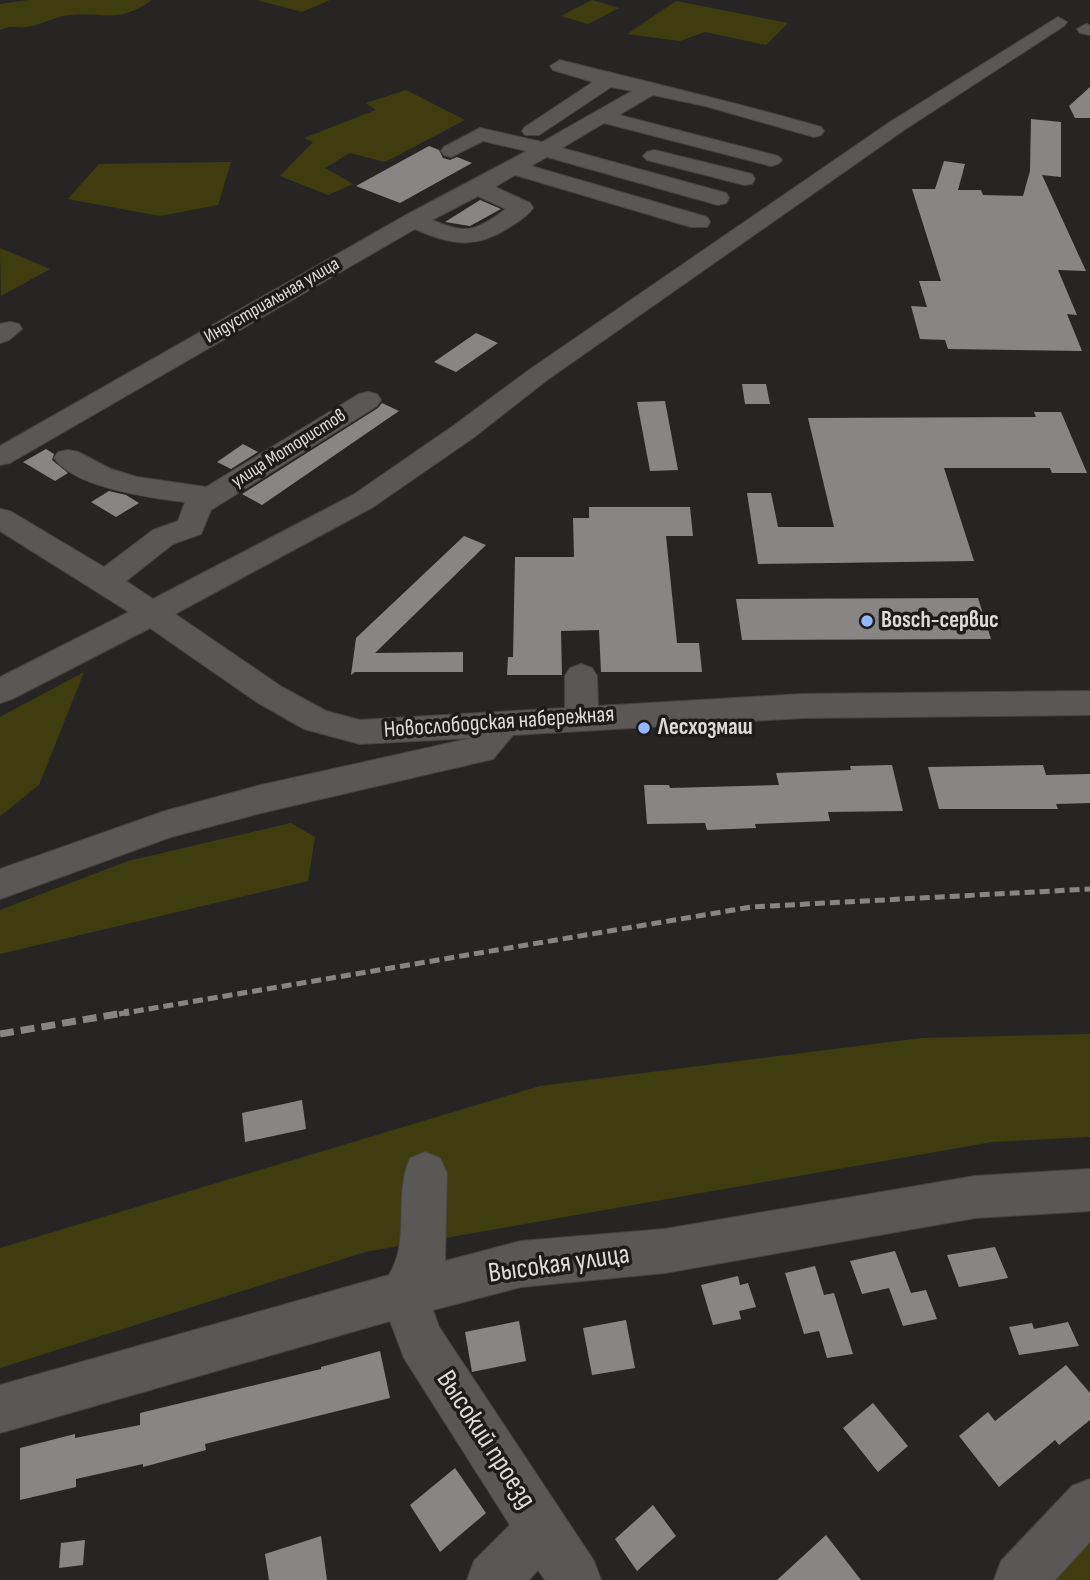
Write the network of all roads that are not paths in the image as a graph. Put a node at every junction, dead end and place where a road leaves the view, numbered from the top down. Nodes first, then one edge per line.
1 (1058, 22) dead end
2 (560, 66) dead end
3 (608, 80) junction
4 (652, 89) junction
5 (632, 100) junction
6 (603, 117) junction
7 (572, 135) junction
8 (539, 140) junction
9 (599, 142) dead end
10 (451, 151) dead end
11 (639, 152) dead end
12 (771, 160) dead end
13 (513, 168) junction
14 (744, 179) dead end
15 (478, 188) junction
16 (718, 198) dead end
17 (414, 220) junction
18 (699, 222) dead end
19 (368, 400) dead end
20 (4, 450) edge
21 (68, 458) dead end
22 (211, 497) junction
23 (0, 518) edge
24 (105, 581) junction
25 (151, 614) junction
26 (581, 676) dead end
27 (0, 691) edge
28 (1090, 703) edge
29 (582, 718) junction
30 (504, 723) junction
31 (0, 884) edge
32 (425, 1173) dead end
33 (1090, 1190) edge
34 (404, 1294) junction
35 (0, 1409) edge
36 (1090, 1504) edge
37 (542, 1528) junction
38 (493, 1580) edge
39 (575, 1580) edge
40 (1020, 1580) edge

1 - 25 street
2 - 3 street
3 - 4 street
3 - 8 street
4 - 5 street
4 - 5 street
5 - 6 street
6 - 7 street
6 - 12 street
7 - 8 street
7 - 9 street
8 - 10 street
8 - 13 street, Индустриальная улица
8 - 16 street
11 - 14 street
13 - 15 street, Индустриальная улица
13 - 18 street
15 - 17 street, Индустриальная улица
15 - 17 street
17 - 20 street, Индустриальная улица
19 - 22 street, улица Мотористов
21 - 22 street, улица Мотористов
22 - 24 street, улица Мотористов
23 - 24 street, Новослободская набережная
24 - 25 street, Новослободская набережная
25 - 27 street
25 - 30 street, Новослободская набережная
26 - 29 street
28 - 29 street, Новослободская набережная
29 - 30 street, Новослободская набережная
30 - 31 street
32 - 34 street
33 - 34 street, Высокая улица
34 - 35 street, Высокая улица
34 - 37 street, Высокий проезд
36 - 40 street
37 - 38 street
37 - 39 street, Высокий проезд

